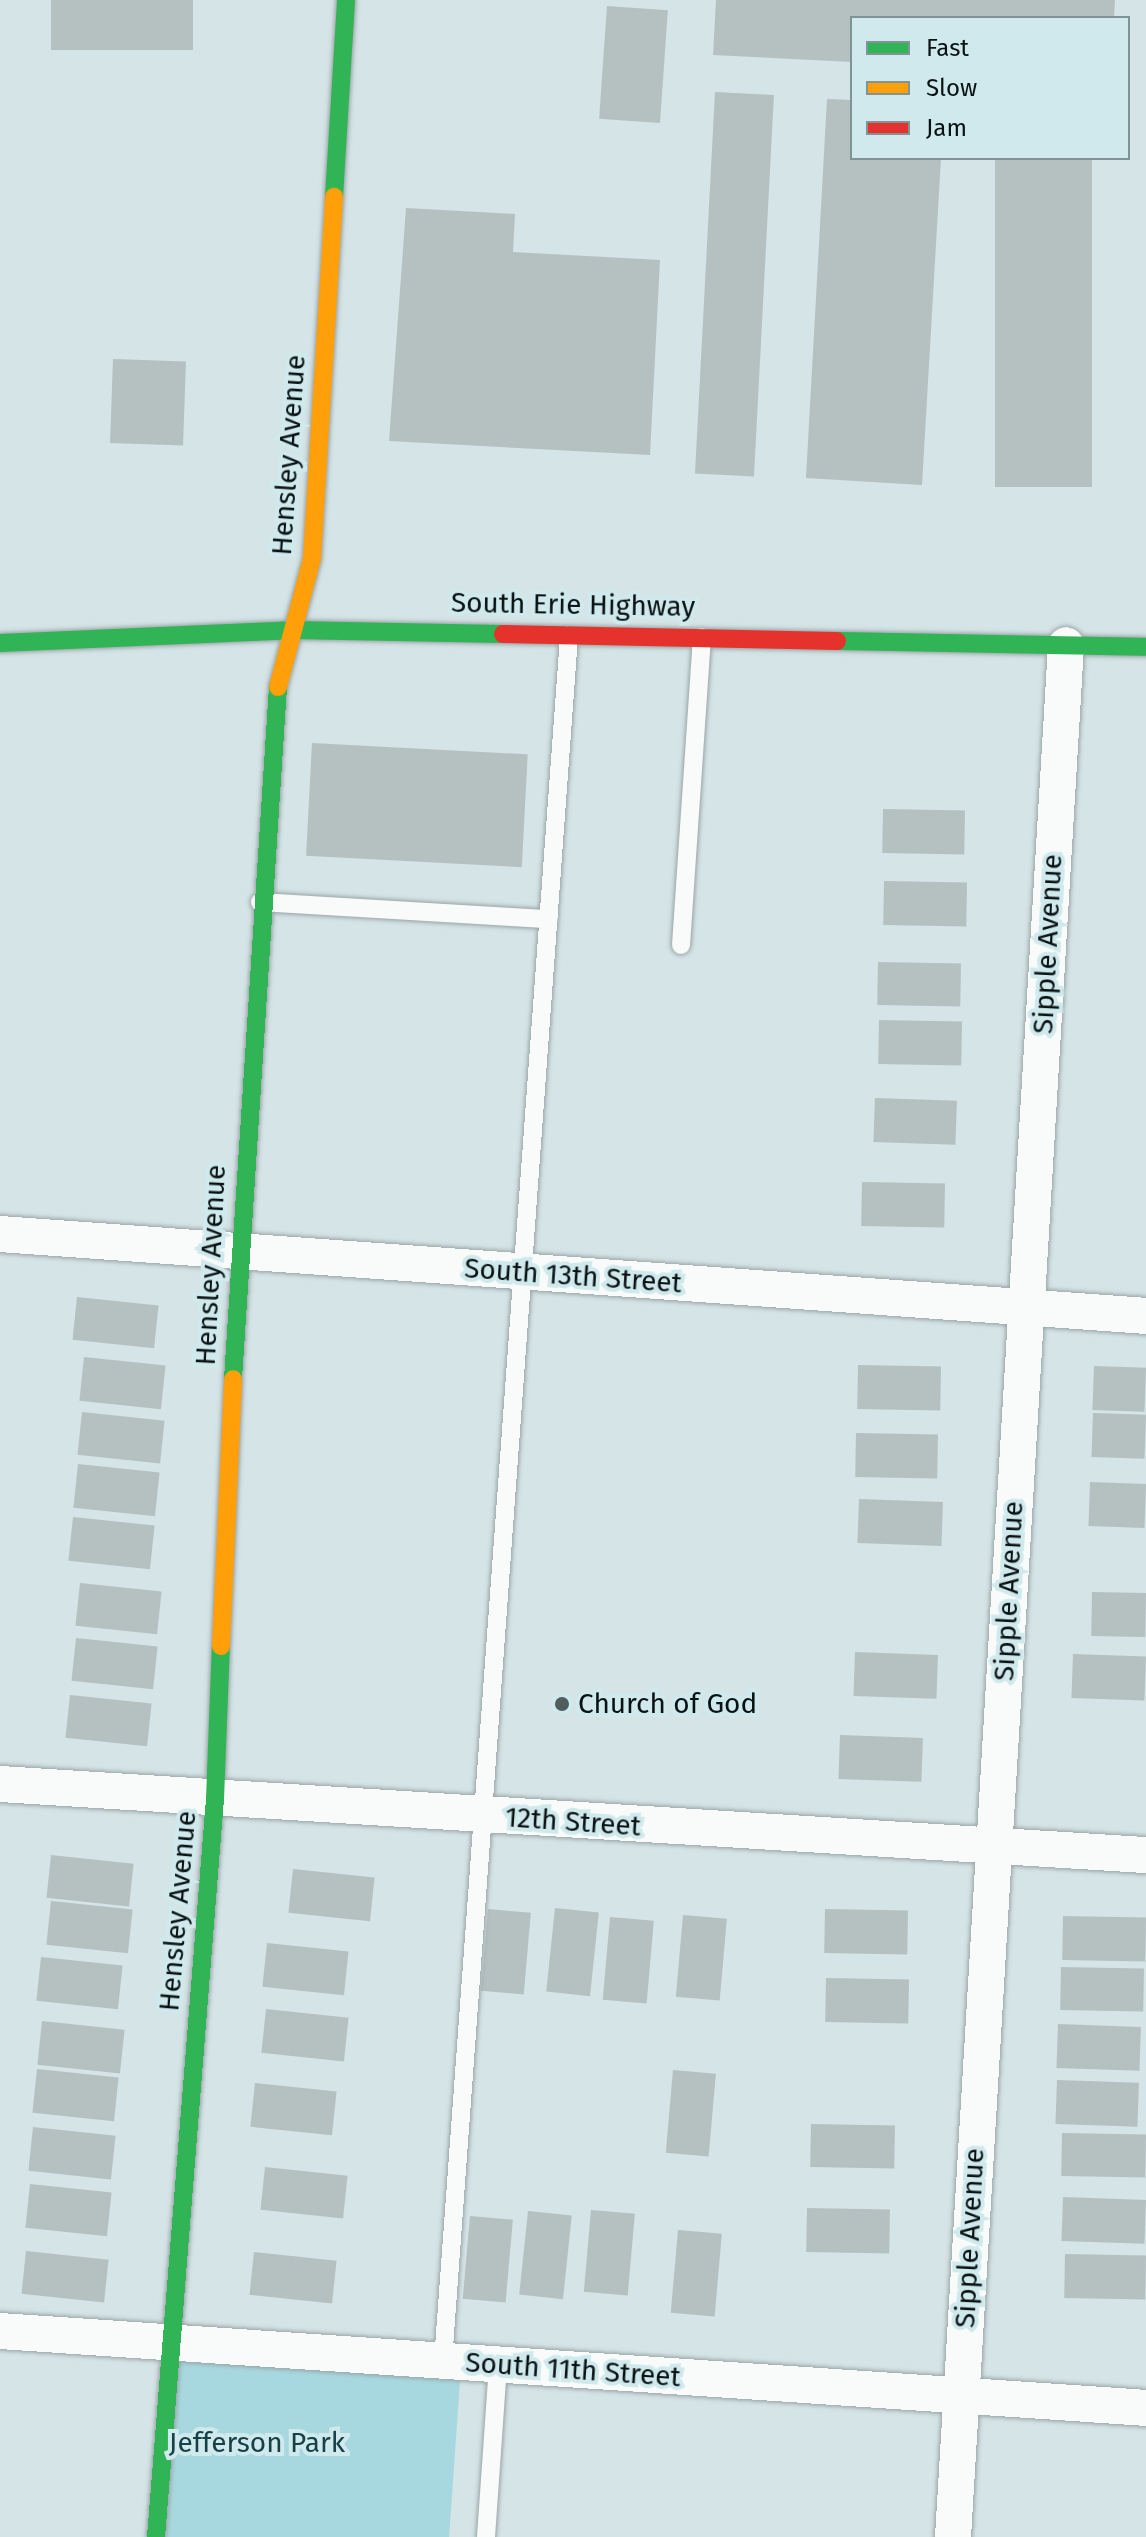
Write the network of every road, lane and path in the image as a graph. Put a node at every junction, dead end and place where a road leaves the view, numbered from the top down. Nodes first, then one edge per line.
1 (346, 0) edge
2 (292, 630) junction
3 (570, 632) junction
4 (702, 635) junction
5 (0, 643) edge
6 (1066, 645) junction
7 (1146, 647) edge
8 (260, 902) junction
9 (548, 919) junction
10 (681, 945) dead end
11 (0, 1234) edge
12 (238, 1251) junction
13 (522, 1272) junction
14 (1026, 1310) junction
15 (1146, 1316) edge
16 (0, 1784) edge
17 (215, 1799) junction
18 (485, 1816) junction
19 (993, 1849) junction
20 (1146, 1855) edge
21 (0, 2331) edge
22 (168, 2342) junction
23 (443, 2361) junction
24 (498, 2365) junction
25 (961, 2396) junction
26 (1146, 2408) edge
27 (156, 2537) edge
28 (486, 2537) edge
29 (953, 2537) edge

1 - 2 street, Hensley Avenue
2 - 3 street, South Erie Highway
2 - 5 street, South Erie Highway
2 - 8 street, Hensley Avenue
3 - 4 street, South Erie Highway
3 - 9 lane
4 - 6 street, South Erie Highway
4 - 10 lane
6 - 7 street, South Erie Highway
6 - 14 street, Sipple Avenue
8 - 9 lane
8 - 12 street, Hensley Avenue
9 - 13 lane
11 - 12 street, South 13th Street
12 - 13 street, South 13th Street
12 - 17 street, Hensley Avenue
13 - 14 street, South 13th Street
13 - 18 lane
14 - 15 street, South 13th Street
14 - 19 street, Sipple Avenue
16 - 17 street, 12th Street
17 - 18 street, 12th Street
17 - 22 street, Hensley Avenue
18 - 19 street, 12th Street
18 - 23 lane
19 - 20 street, 12th Street
19 - 25 street, Sipple Avenue
21 - 22 street, South 11th Street
22 - 23 street, South 11th Street
22 - 27 street, Hensley Avenue
23 - 24 street, South 11th Street
24 - 25 street, South 11th Street
24 - 28 lane
25 - 26 street, South 11th Street
25 - 29 street, Sipple Avenue

